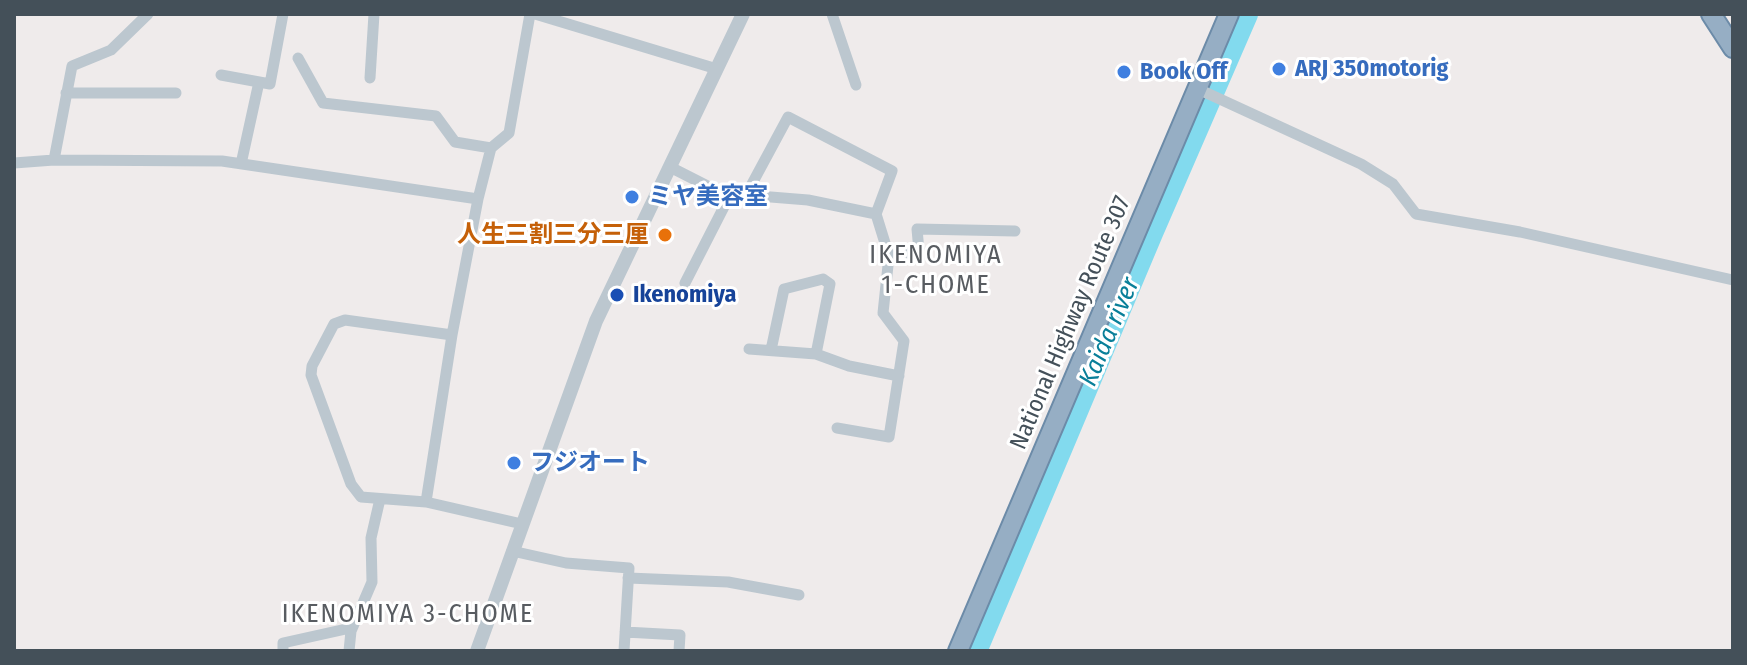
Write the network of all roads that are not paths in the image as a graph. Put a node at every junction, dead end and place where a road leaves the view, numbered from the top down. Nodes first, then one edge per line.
1 (148, 14) edge
2 (283, 14) edge
3 (374, 14) edge
4 (532, 14) edge
5 (743, 14) edge
6 (832, 14) edge
7 (1229, 14) edge
8 (1711, 14) edge
9 (1733, 48) edge
10 (298, 58) dead end
11 (717, 69) junction
12 (221, 75) dead end
13 (370, 78) dead end
14 (259, 82) junction
15 (856, 85) dead end
16 (1198, 89) junction
17 (66, 93) junction
18 (176, 93) dead end
19 (491, 148) junction
20 (54, 160) junction
21 (14, 163) edge
22 (241, 164) junction
23 (670, 167) junction
24 (746, 195) junction
25 (729, 197) junction
26 (478, 199) junction
27 (876, 214) junction
28 (1015, 231) dead end
29 (889, 256) junction
30 (1733, 280) edge
31 (685, 283) dead end
32 (452, 335) junction
33 (749, 349) dead end
34 (771, 350) junction
35 (816, 354) junction
36 (899, 376) junction
37 (837, 428) dead end
38 (380, 499) junction
39 (426, 502) junction
40 (522, 524) junction
41 (512, 551) junction
42 (628, 578) junction
43 (799, 595) dead end
44 (351, 631) junction
45 (625, 632) junction
46 (283, 651) edge
47 (349, 651) edge
48 (477, 651) edge
49 (624, 651) edge
50 (679, 651) edge
51 (958, 651) edge

1 - 17 street
2 - 14 street
3 - 13 street
4 - 11 street
4 - 19 street
5 - 11 street
6 - 15 street
7 - 16 highway, National Highway Route 307
8 - 9 highway
10 - 19 street
11 - 23 street
12 - 14 street
14 - 22 street
16 - 30 street
16 - 51 highway, National Highway Route 307
17 - 18 street
17 - 20 street
19 - 26 street
20 - 21 street
20 - 22 street
22 - 26 street
23 - 25 street
23 - 40 street
24 - 25 street
24 - 27 street
24 - 27 street
25 - 31 street
26 - 32 street
27 - 29 street
28 - 29 street
29 - 36 street
32 - 38 street
32 - 39 street
33 - 34 street
34 - 35 street
34 - 35 street
35 - 36 street
36 - 37 street
38 - 39 street
38 - 44 street
39 - 40 street
40 - 41 street
41 - 42 street
41 - 48 street
42 - 43 street
42 - 45 street
44 - 46 street
44 - 47 street
45 - 49 street
45 - 50 street

